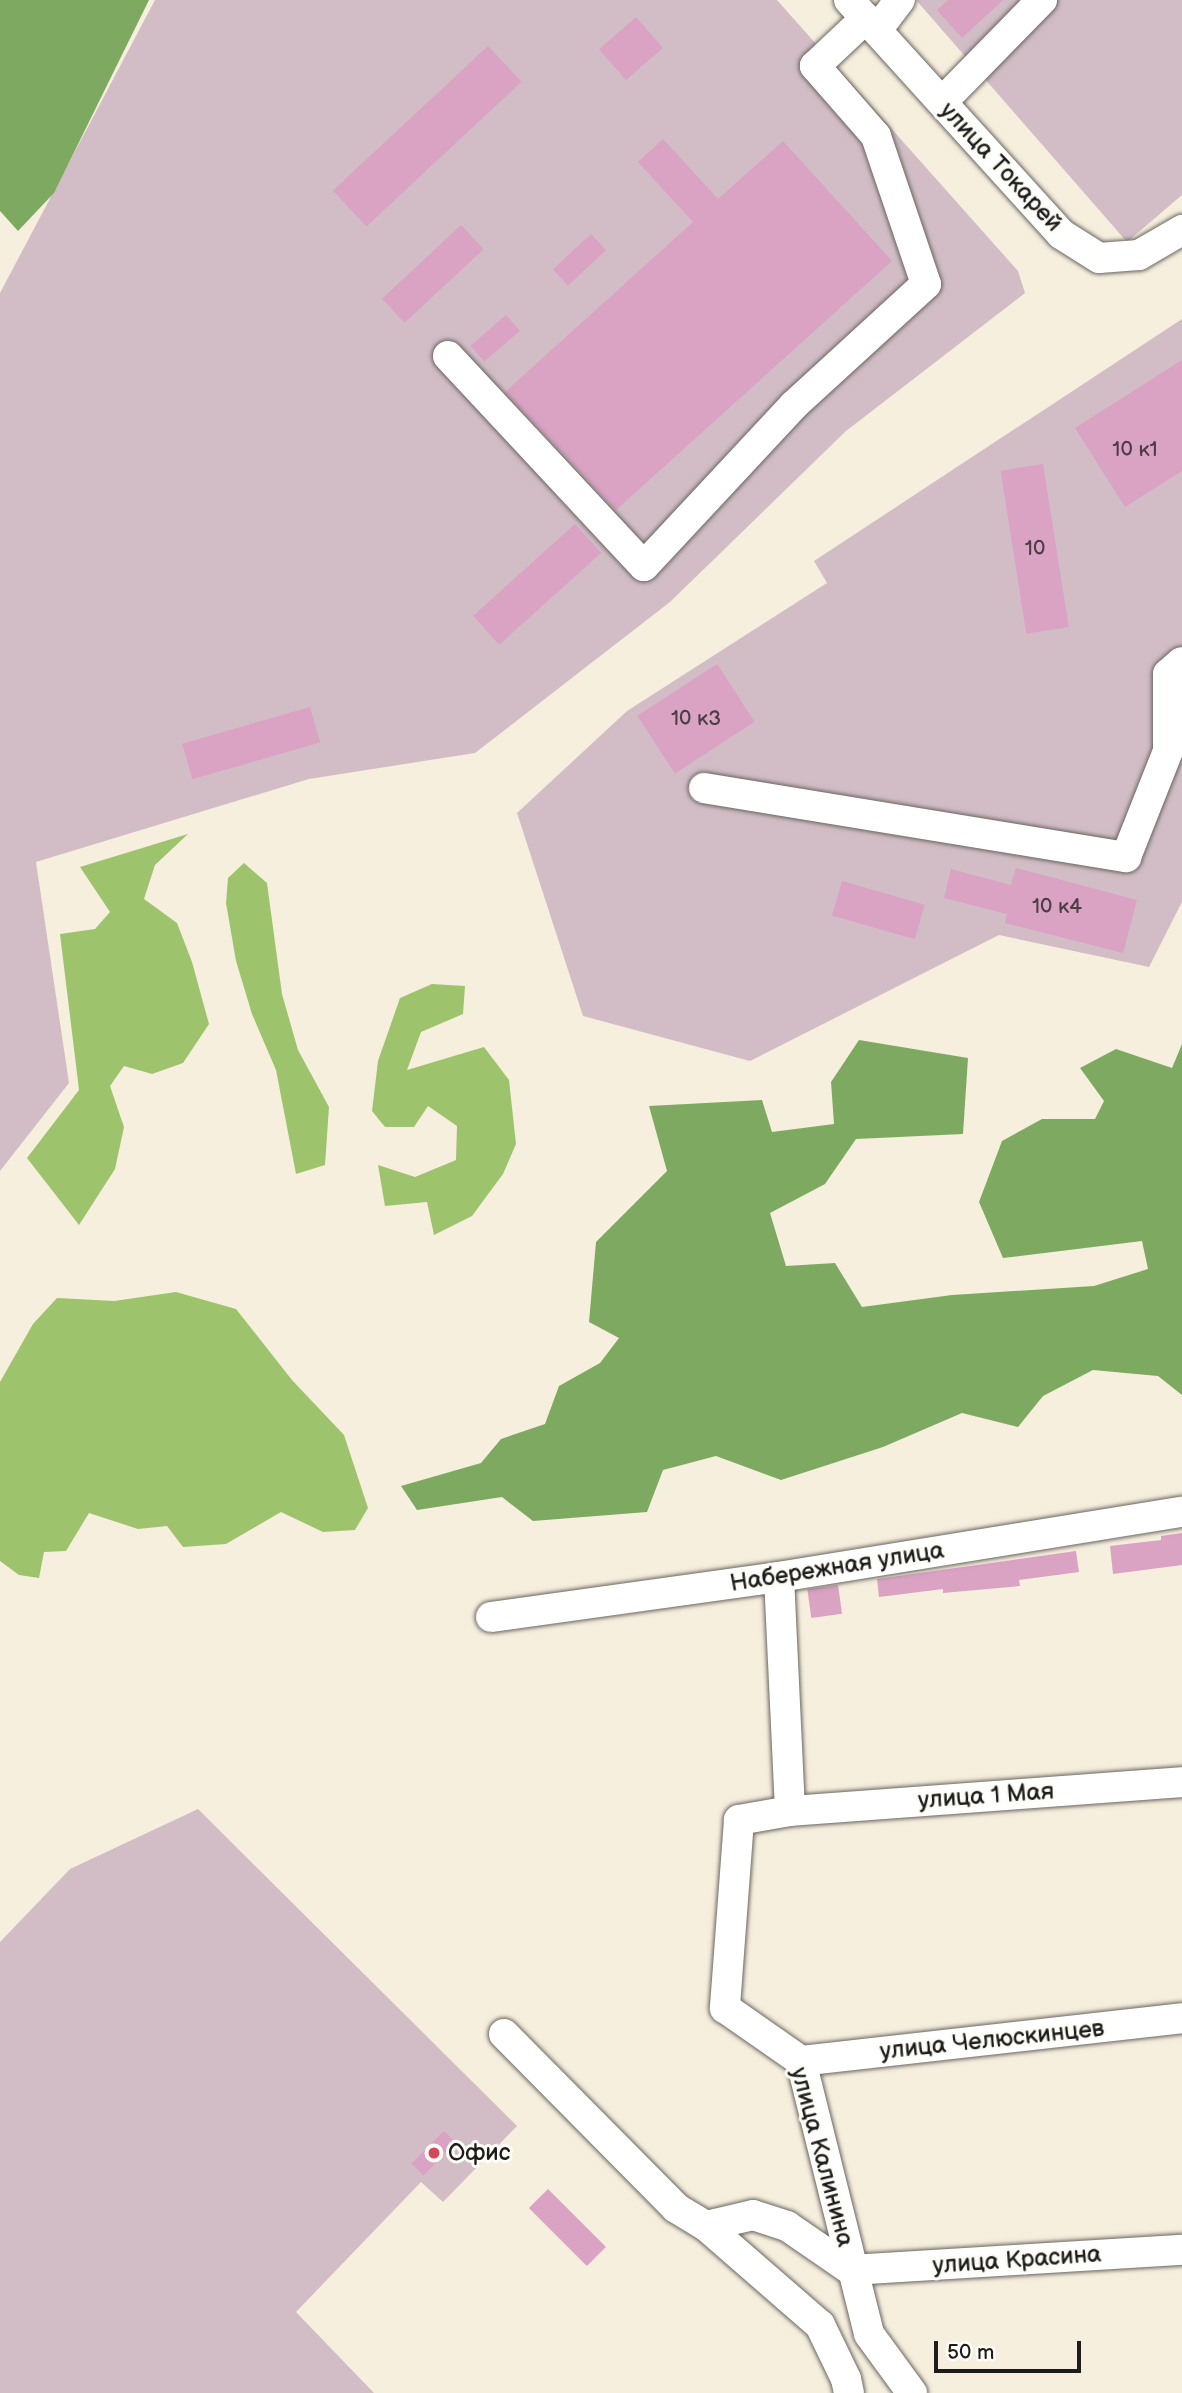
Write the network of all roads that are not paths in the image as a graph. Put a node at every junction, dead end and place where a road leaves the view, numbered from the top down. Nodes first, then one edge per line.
1 (900, 0) edge
2 (1042, 0) edge
3 (864, 16) edge
4 (942, 102) junction
5 (1182, 230) edge
6 (448, 356) dead end
7 (1182, 662) edge
8 (704, 788) dead end
9 (1182, 1512) edge
10 (779, 1577) junction
11 (491, 1617) dead end
12 (1182, 1782) edge
13 (790, 1811) junction
14 (1182, 2018) edge
15 (504, 2034) dead end
16 (801, 2061) junction
17 (706, 2226) junction
18 (1182, 2250) edge
19 (852, 2270) junction
20 (869, 2334) junction
21 (844, 2388) edge
22 (912, 2393) edge

1 - 3 street
2 - 4 street
3 - 4 street, улица Токарей
3 - 6 street
4 - 5 street, улица Токарей
7 - 8 street
9 - 10 street, Набережная улица
10 - 11 street, Набережная улица
10 - 13 street
12 - 13 street, улица 1 Мая
13 - 16 street, улица Калинина
14 - 16 street, улица Челюскинцев
15 - 17 street
16 - 19 street, улица Калинина
17 - 19 street, улица Калинина
17 - 21 street
18 - 19 street, улица Красина
19 - 20 street, улица Калинина
20 - 21 street
20 - 22 street, улица Калинина

